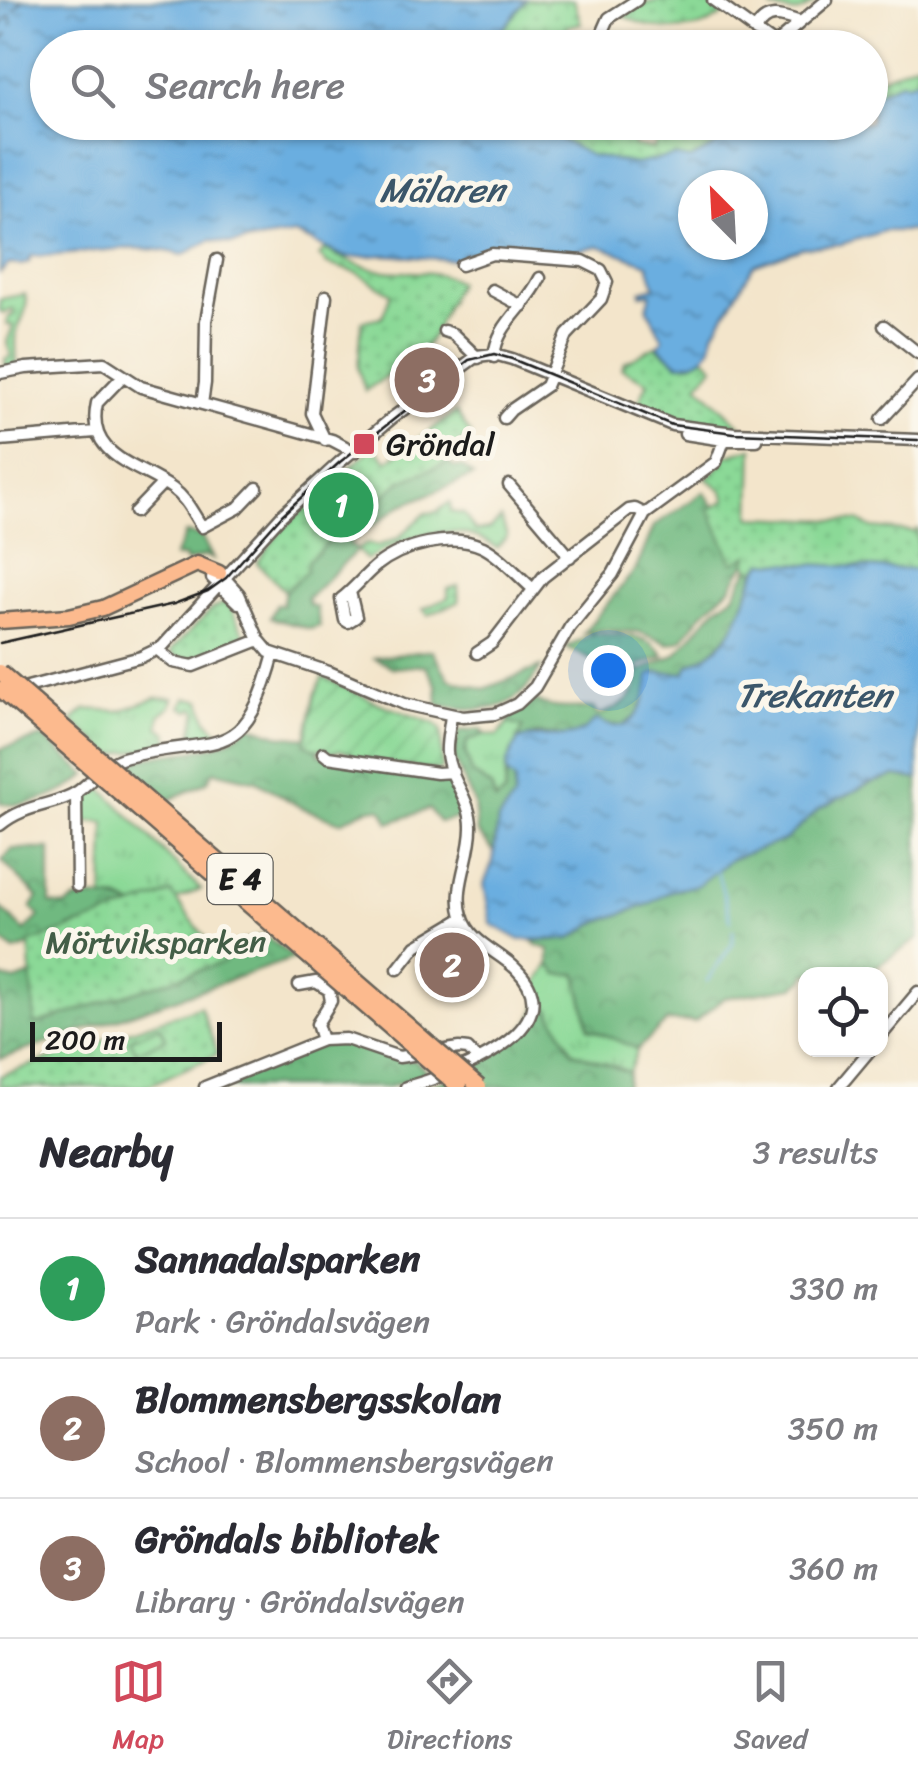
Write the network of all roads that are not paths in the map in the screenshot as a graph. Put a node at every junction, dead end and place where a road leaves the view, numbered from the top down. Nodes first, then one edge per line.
1 (637, 0) edge
2 (714, 0) edge
3 (826, 0) edge
4 (800, 22) junction
5 (604, 30) edge
6 (755, 30) joint
7 (791, 30) edge
8 (217, 260) dead end
9 (461, 265) dead end
10 (540, 278) dead end
11 (492, 290) dead end
12 (326, 296) dead end
13 (522, 306) junction
14 (884, 326) dead end
15 (444, 331) dead end
16 (918, 353) edge
17 (494, 357) junction
18 (479, 359) junction
19 (0, 374) edge
20 (124, 376) junction
21 (550, 377) junction
22 (918, 380) edge
23 (202, 404) junction
24 (312, 417) junction
25 (504, 418) dead end
26 (882, 419) dead end
27 (298, 431) junction
28 (96, 432) junction
29 (721, 436) junction
30 (322, 438) junction
31 (0, 440) edge
32 (918, 442) edge
33 (351, 455) junction
34 (163, 483) junction
35 (508, 485) dead end
36 (256, 488) dead end
37 (134, 512) dead end
38 (645, 514) junction
39 (570, 557) junction
40 (222, 581) junction
41 (532, 588) junction
42 (350, 592) dead end
43 (0, 621) edge
44 (0, 632) edge
45 (259, 640) junction
46 (158, 650) junction
47 (478, 653) dead end
48 (274, 654) junction
49 (0, 672) edge
50 (0, 691) edge
51 (452, 715) junction
52 (323, 752) dead end
53 (453, 772) junction
54 (76, 793) junction
55 (0, 825) edge
56 (77, 886) dead end
57 (463, 918) junction
58 (398, 969) dead end
59 (299, 985) dead end
60 (918, 992) edge
61 (888, 1028) edge
62 (322, 1040) junction
63 (864, 1057) edge
64 (477, 1060) junction
65 (205, 1087) edge
66 (406, 1087) edge
67 (459, 1087) edge
68 (479, 1087) edge
69 (839, 1087) edge

1 - 5 street
2 - 6 street
3 - 4 street
4 - 6 street
4 - 7 street
8 - 23 street
9 - 21 street
10 - 13 street
11 - 13 street
12 - 24 street
13 - 17 street
14 - 16 street
15 - 18 street
17 - 18 street
17 - 21 street
18 - 33 street
19 - 20 street
20 - 23 street
20 - 28 street
21 - 25 street
21 - 29 street
22 - 26 street
23 - 27 street
24 - 27 street
24 - 30 street
27 - 30 street
28 - 31 street
28 - 34 street
29 - 32 street
29 - 38 street
30 - 33 street
33 - 40 street
34 - 36 street
34 - 37 street
35 - 39 street
38 - 39 street
38 - 51 street
39 - 41 street
40 - 43 highway
40 - 44 highway
40 - 45 street
40 - 46 street
41 - 42 street
41 - 47 street
45 - 46 street
45 - 48 street
46 - 50 street
48 - 51 street
48 - 54 street
49 - 68 highway, E 4, bridge
50 - 67 highway, E 4, bridge
51 - 53 street
52 - 53 street
53 - 57 street
54 - 55 street
54 - 56 street
57 - 58 street
57 - 64 street
59 - 62 street
60 - 61 street
62 - 64 street
62 - 65 street
63 - 69 street
64 - 66 street

